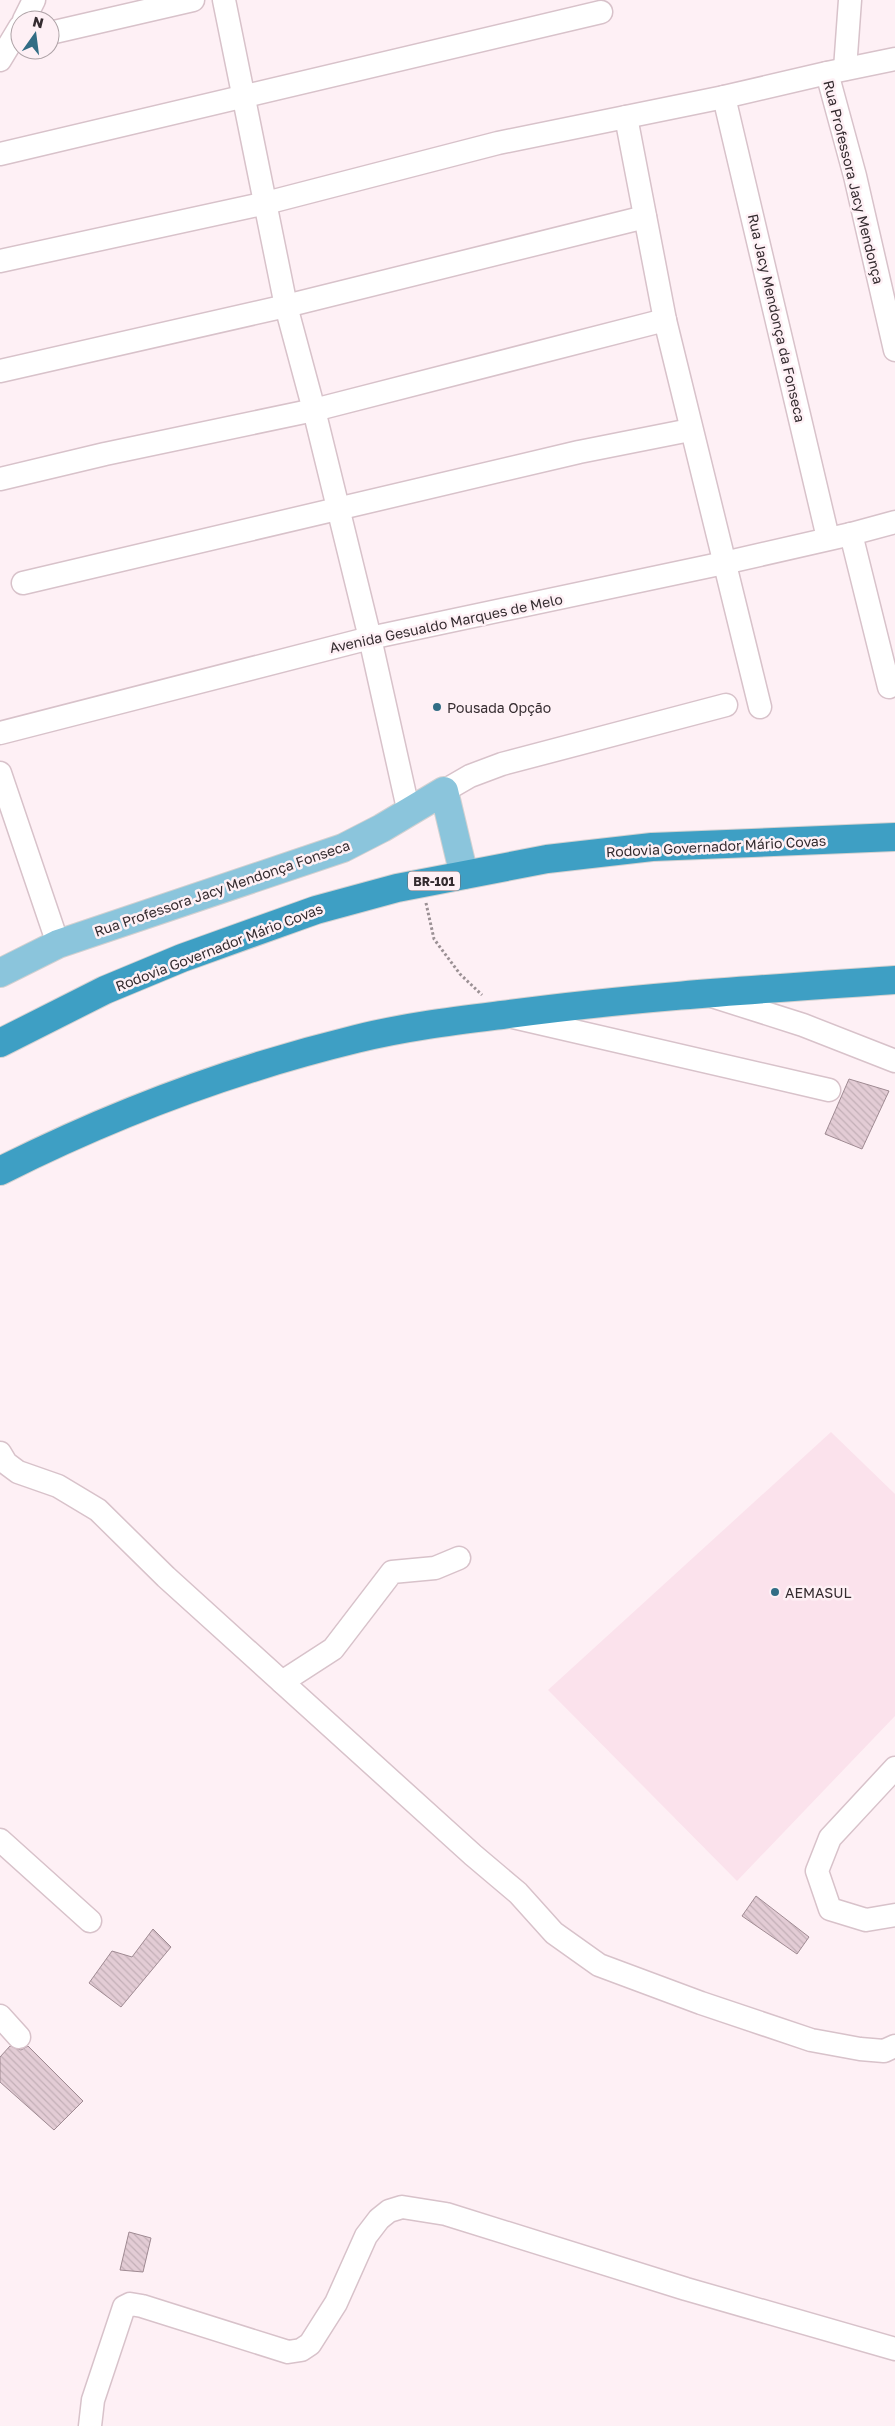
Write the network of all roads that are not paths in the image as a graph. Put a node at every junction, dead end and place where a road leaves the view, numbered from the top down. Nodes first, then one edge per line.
1 (193, 0) edge
2 (224, 0) edge
3 (850, 0) edge
4 (601, 12) dead end
5 (60, 32) edge
6 (895, 59) edge
7 (836, 71) junction
8 (242, 96) junction
9 (724, 97) junction
10 (626, 117) junction
11 (0, 154) edge
12 (266, 203) junction
13 (645, 217) junction
14 (0, 261) edge
15 (286, 306) junction
16 (664, 320) junction
17 (895, 350) edge
18 (0, 371) edge
19 (314, 410) junction
20 (690, 430) junction
21 (0, 479) edge
22 (339, 510) junction
23 (895, 522) edge
24 (852, 534) junction
25 (828, 538) junction
26 (724, 563) junction
27 (23, 583) dead end
28 (370, 638) junction
29 (889, 687) dead end
30 (726, 705) dead end
31 (760, 707) dead end
32 (0, 733) edge
33 (0, 773) edge
34 (444, 791) junction
35 (409, 813) junction
36 (895, 837) edge
37 (464, 875) junction
38 (58, 944) junction
39 (0, 973) edge
40 (895, 980) edge
41 (701, 992) junction
42 (503, 1014) junction
43 (1, 1040) edge
44 (895, 1061) edge
45 (829, 1090) dead end
46 (1, 1170) edge
47 (0, 1453) edge
48 (459, 1558) dead end
49 (282, 1682) junction
50 (895, 1768) edge
51 (0, 1840) edge
52 (895, 1915) edge
53 (90, 1921) dead end
54 (0, 2016) edge
55 (19, 2037) dead end
56 (895, 2046) edge
57 (895, 2349) edge
58 (90, 2426) edge

1 - 5 street
2 - 8 street
3 - 7 street, Rua Professora Jacy Mendonça
4 - 8 street
6 - 7 street
7 - 9 street
7 - 17 street, Rua Professora Jacy Mendonça
8 - 11 street
8 - 12 street
9 - 10 street
9 - 25 street, Rua Jacy Mendonça da Fonseca
10 - 12 street
10 - 13 street
12 - 14 street
12 - 15 street
13 - 15 street
13 - 16 street
15 - 18 street
15 - 19 street
16 - 19 street
16 - 20 street
19 - 21 street
19 - 22 street
20 - 22 street
20 - 26 street
22 - 27 street
22 - 28 street
23 - 24 street, Avenida Gesualdo Marques de Melo
24 - 25 street, Avenida Gesualdo Marques de Melo
24 - 29 street
25 - 26 street, Avenida Gesualdo Marques de Melo
26 - 28 street, Avenida Gesualdo Marques de Melo
26 - 31 street
28 - 32 street, Avenida Gesualdo Marques de Melo
28 - 35 street
30 - 34 street, Rua Professora Jacy Mendonça Fonseca
33 - 38 street
34 - 35 main road, Rua Professora Jacy Mendonça Fonseca
34 - 37 main road
35 - 38 main road, Rua Professora Jacy Mendonça Fonseca
36 - 37 highway, Rodovia Governador Mário Covas / BR-101
37 - 43 highway, Rodovia Governador Mário Covas / BR-101
38 - 39 main road, Rua Professora Jacy Mendonça Fonseca
40 - 41 highway
41 - 42 highway
41 - 44 street
42 - 45 street
42 - 46 highway
47 - 49 street
48 - 49 street
49 - 56 street
50 - 52 street
51 - 53 street
54 - 55 street
57 - 58 street

